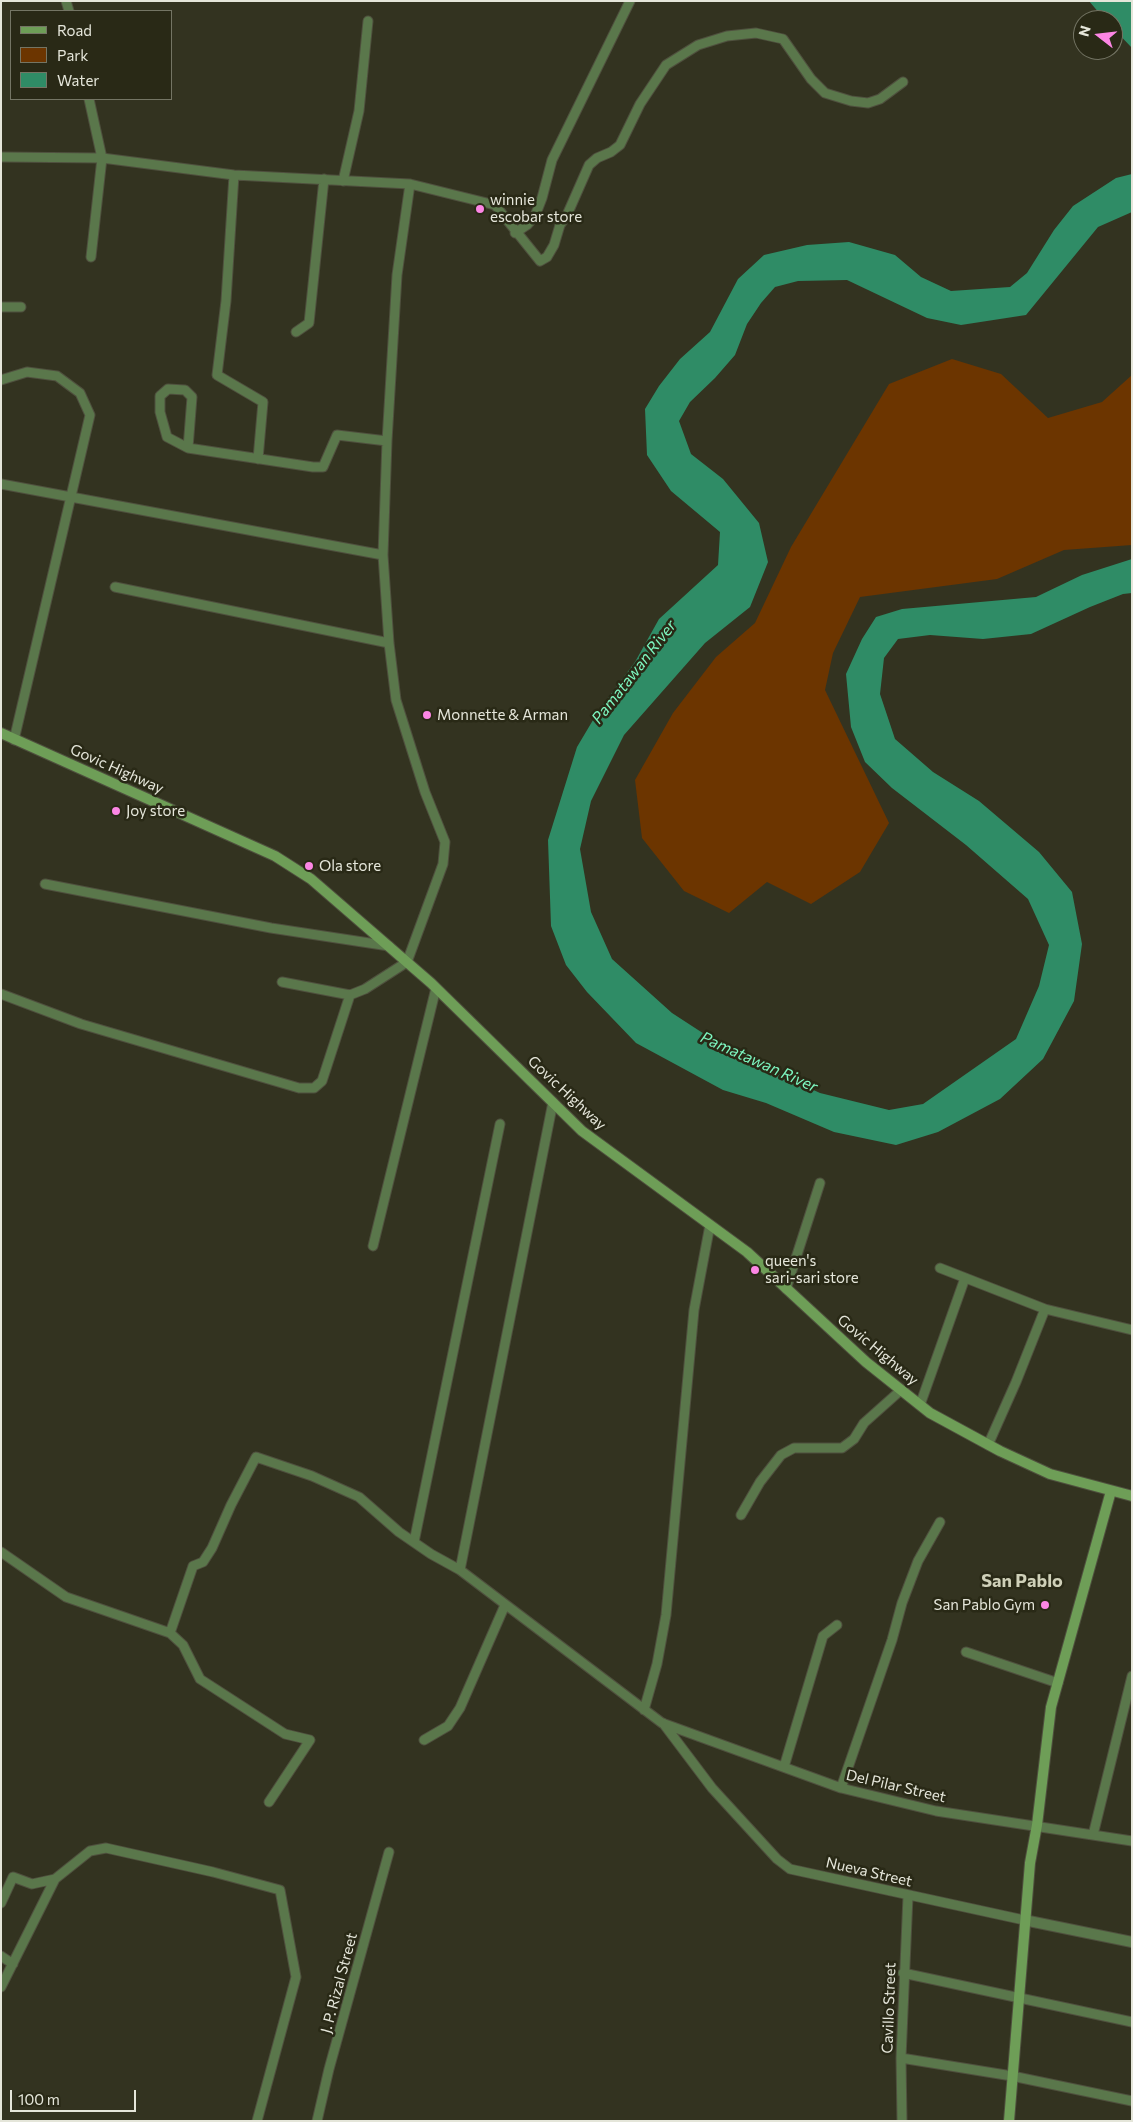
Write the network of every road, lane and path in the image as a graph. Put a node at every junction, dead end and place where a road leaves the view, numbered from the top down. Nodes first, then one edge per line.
1 (630, 1) edge
2 (368, 21) dead end
3 (903, 82) dead end
4 (89, 100) edge
5 (1, 157) edge
6 (102, 158) junction
7 (234, 175) junction
8 (324, 179) junction
9 (343, 181) junction
10 (410, 184) junction
11 (515, 233) junction
12 (91, 257) dead end
13 (1, 307) edge
14 (21, 307) dead end
15 (296, 332) dead end
16 (1, 380) edge
17 (387, 441) junction
18 (188, 448) junction
19 (258, 458) junction
20 (1, 484) edge
21 (71, 498) junction
22 (383, 555) junction
23 (115, 587) dead end
24 (389, 643) junction
25 (1, 733) edge
26 (14, 740) junction
27 (45, 884) dead end
28 (388, 946) junction
29 (407, 962) junction
30 (282, 982) dead end
31 (436, 988) junction
32 (1, 994) edge
33 (350, 995) junction
34 (553, 1102) junction
35 (500, 1124) dead end
36 (820, 1183) dead end
37 (710, 1225) junction
38 (373, 1246) dead end
39 (940, 1268) dead end
40 (965, 1278) junction
41 (786, 1289) junction
42 (1045, 1309) junction
43 (1132, 1330) edge
44 (901, 1390) junction
45 (920, 1405) junction
46 (988, 1444) junction
47 (1111, 1491) junction
48 (1132, 1496) edge
49 (741, 1515) dead end
50 (940, 1522) dead end
51 (414, 1542) junction
52 (1, 1552) edge
53 (460, 1570) junction
54 (505, 1604) junction
55 (837, 1625) dead end
56 (170, 1633) junction
57 (966, 1652) dead end
58 (1132, 1676) edge
59 (1058, 1683) junction
60 (644, 1710) junction
61 (662, 1723) junction
62 (424, 1740) dead end
63 (784, 1767) junction
64 (841, 1788) junction
65 (268, 1802) dead end
66 (1037, 1825) junction
67 (1093, 1835) junction
68 (1132, 1841) edge
69 (389, 1852) dead end
70 (55, 1879) junction
71 (908, 1896) junction
72 (1, 1902) edge
73 (1024, 1920) junction
74 (1132, 1942) edge
75 (1, 1956) edge
76 (13, 1964) junction
77 (904, 1973) junction
78 (1, 1986) edge
79 (1018, 1997) junction
80 (1132, 2022) edge
81 (901, 2058) junction
82 (1012, 2076) junction
83 (1132, 2101) edge
84 (257, 2121) edge
85 (317, 2121) edge
86 (902, 2121) edge
87 (1009, 2121) edge

1 - 11 street
2 - 9 street
3 - 11 street
4 - 6 street
5 - 6 street
6 - 7 street
6 - 12 street
7 - 8 street
7 - 19 street
8 - 9 street
8 - 15 street
9 - 10 street
10 - 11 street
10 - 17 street
13 - 14 street
16 - 21 street
17 - 19 street
17 - 22 street
18 - 18 street
18 - 19 street
20 - 21 street
21 - 22 street
21 - 26 street
22 - 24 street
23 - 24 street
24 - 29 street
25 - 26 main road, Govic Highway
26 - 28 main road, Govic Highway
27 - 28 street
28 - 29 main road, Govic Highway
29 - 31 main road, Govic Highway
29 - 33 street
30 - 33 street
31 - 34 main road, Govic Highway
31 - 38 street
32 - 33 street
34 - 37 main road, Govic Highway
34 - 53 street
35 - 51 street
36 - 41 street
37 - 41 main road, Govic Highway
37 - 60 street
39 - 40 street
40 - 42 street
40 - 45 street
41 - 44 main road, Govic Highway
42 - 43 street
42 - 46 street
44 - 45 main road, Govic Highway
44 - 49 street
45 - 46 main road, Govic Highway
46 - 47 main road, Govic Highway
47 - 48 main road, Govic Highway
47 - 59 main road
50 - 64 street
51 - 53 street
51 - 56 street
52 - 56 street
53 - 54 street
54 - 60 street
54 - 62 street
55 - 63 street
56 - 65 street
57 - 59 street
58 - 67 street
59 - 66 main road
60 - 61 street
61 - 63 street, Del Pilar Street
61 - 71 street, Nueva Street
63 - 64 street, Del Pilar Street
64 - 66 street, Del Pilar Street
66 - 67 street, Del Pilar Street
66 - 73 main road
67 - 68 street, Del Pilar Street
69 - 85 street, J. P. Rizal Street
70 - 72 street
70 - 76 street
70 - 84 street
71 - 73 street, Nueva Street
71 - 77 street, Cavillo Street
73 - 74 street, Nueva Street
73 - 79 main road
75 - 76 street
76 - 78 street
77 - 79 street
77 - 81 street, Cavillo Street
79 - 80 street
79 - 82 main road
81 - 82 street
81 - 86 street, Cavillo Street
82 - 83 street
82 - 87 main road

